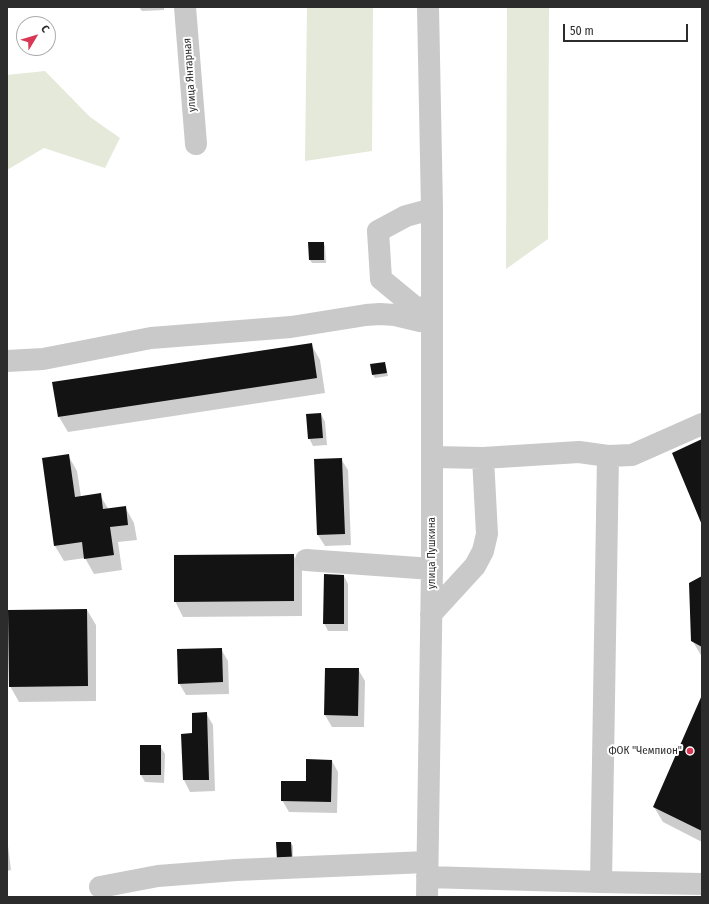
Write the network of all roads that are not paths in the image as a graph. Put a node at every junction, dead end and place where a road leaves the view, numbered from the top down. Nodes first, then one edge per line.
1 (185, 7) edge
2 (428, 7) edge
3 (196, 144) dead end
4 (432, 209) junction
5 (432, 315) junction
6 (7, 361) edge
7 (702, 424) edge
8 (608, 456) junction
9 (432, 457) junction
10 (483, 458) junction
11 (306, 560) dead end
12 (432, 569) junction
13 (431, 614) junction
14 (427, 878) edge
15 (601, 882) junction
16 (702, 884) edge
17 (100, 887) dead end

1 - 3 street, улица Янтарная
2 - 4 street, улица Пушкина
4 - 5 street, улица Пушкина
4 - 5 street
5 - 6 street
5 - 9 street, улица Пушкина
7 - 8 street
8 - 10 street
8 - 15 street
9 - 10 street
9 - 12 street, улица Пушкина
10 - 13 street
11 - 12 street
12 - 13 street, улица Пушкина
13 - 14 street, улица Пушкина
14 - 15 street
14 - 17 street
15 - 16 street

